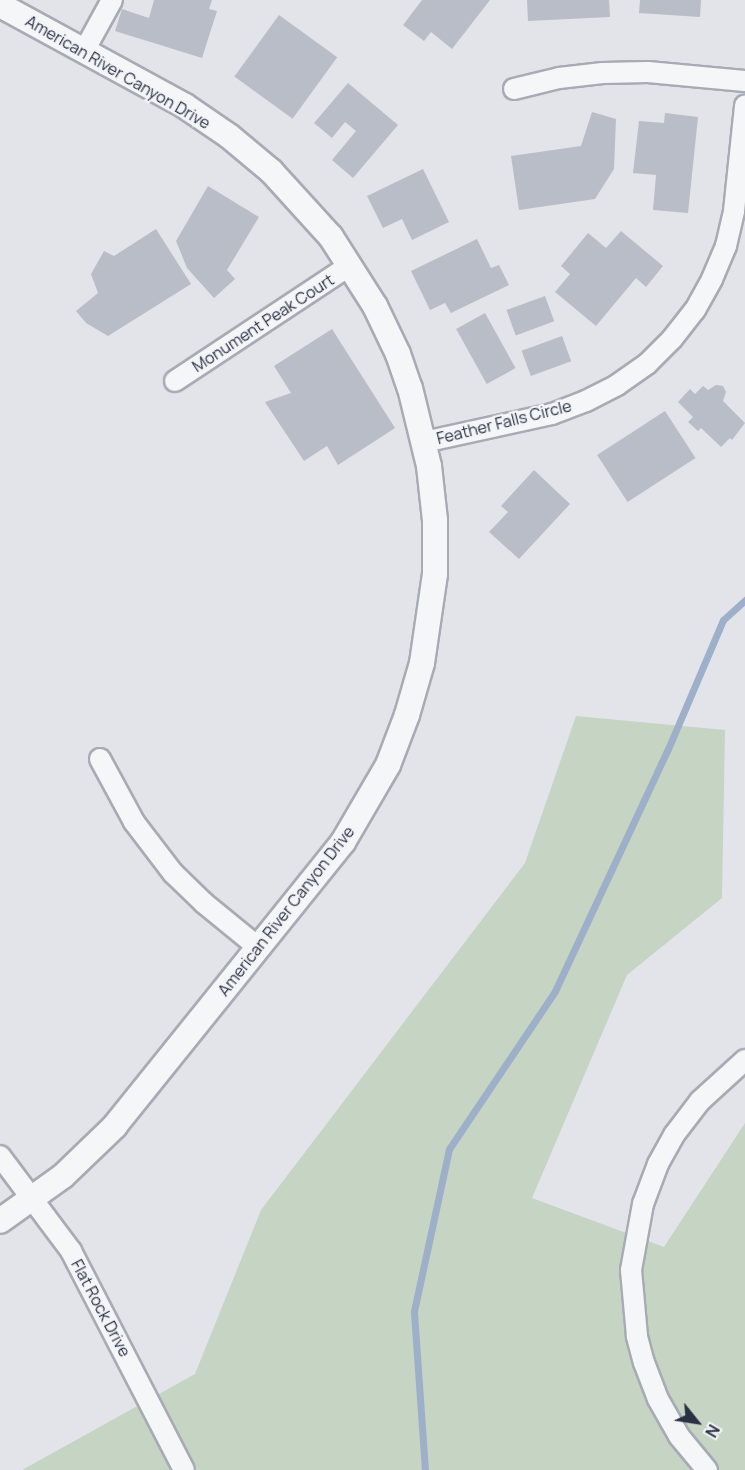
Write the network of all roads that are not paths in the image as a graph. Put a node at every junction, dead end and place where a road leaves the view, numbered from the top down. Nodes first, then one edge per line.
1 (112, 0) edge
2 (0, 5) edge
3 (84, 51) junction
4 (745, 81) edge
5 (514, 89) dead end
6 (745, 105) edge
7 (350, 265) junction
8 (175, 381) dead end
9 (424, 442) junction
10 (100, 759) dead end
11 (259, 948) junction
12 (745, 1060) edge
13 (0, 1156) edge
14 (34, 1199) junction
15 (0, 1221) edge
16 (184, 1470) edge
17 (707, 1470) edge

1 - 3 street
2 - 3 street, American River Canyon Drive
3 - 7 street, American River Canyon Drive
4 - 5 street
6 - 9 street, Feather Falls Circle
7 - 8 street, Monument Peak Court
7 - 9 street, American River Canyon Drive
9 - 11 street, American River Canyon Drive
10 - 11 street
11 - 14 street, American River Canyon Drive
12 - 17 street
13 - 14 street, Flat Rock Drive
14 - 15 street, American River Canyon Drive
14 - 16 street, Flat Rock Drive

